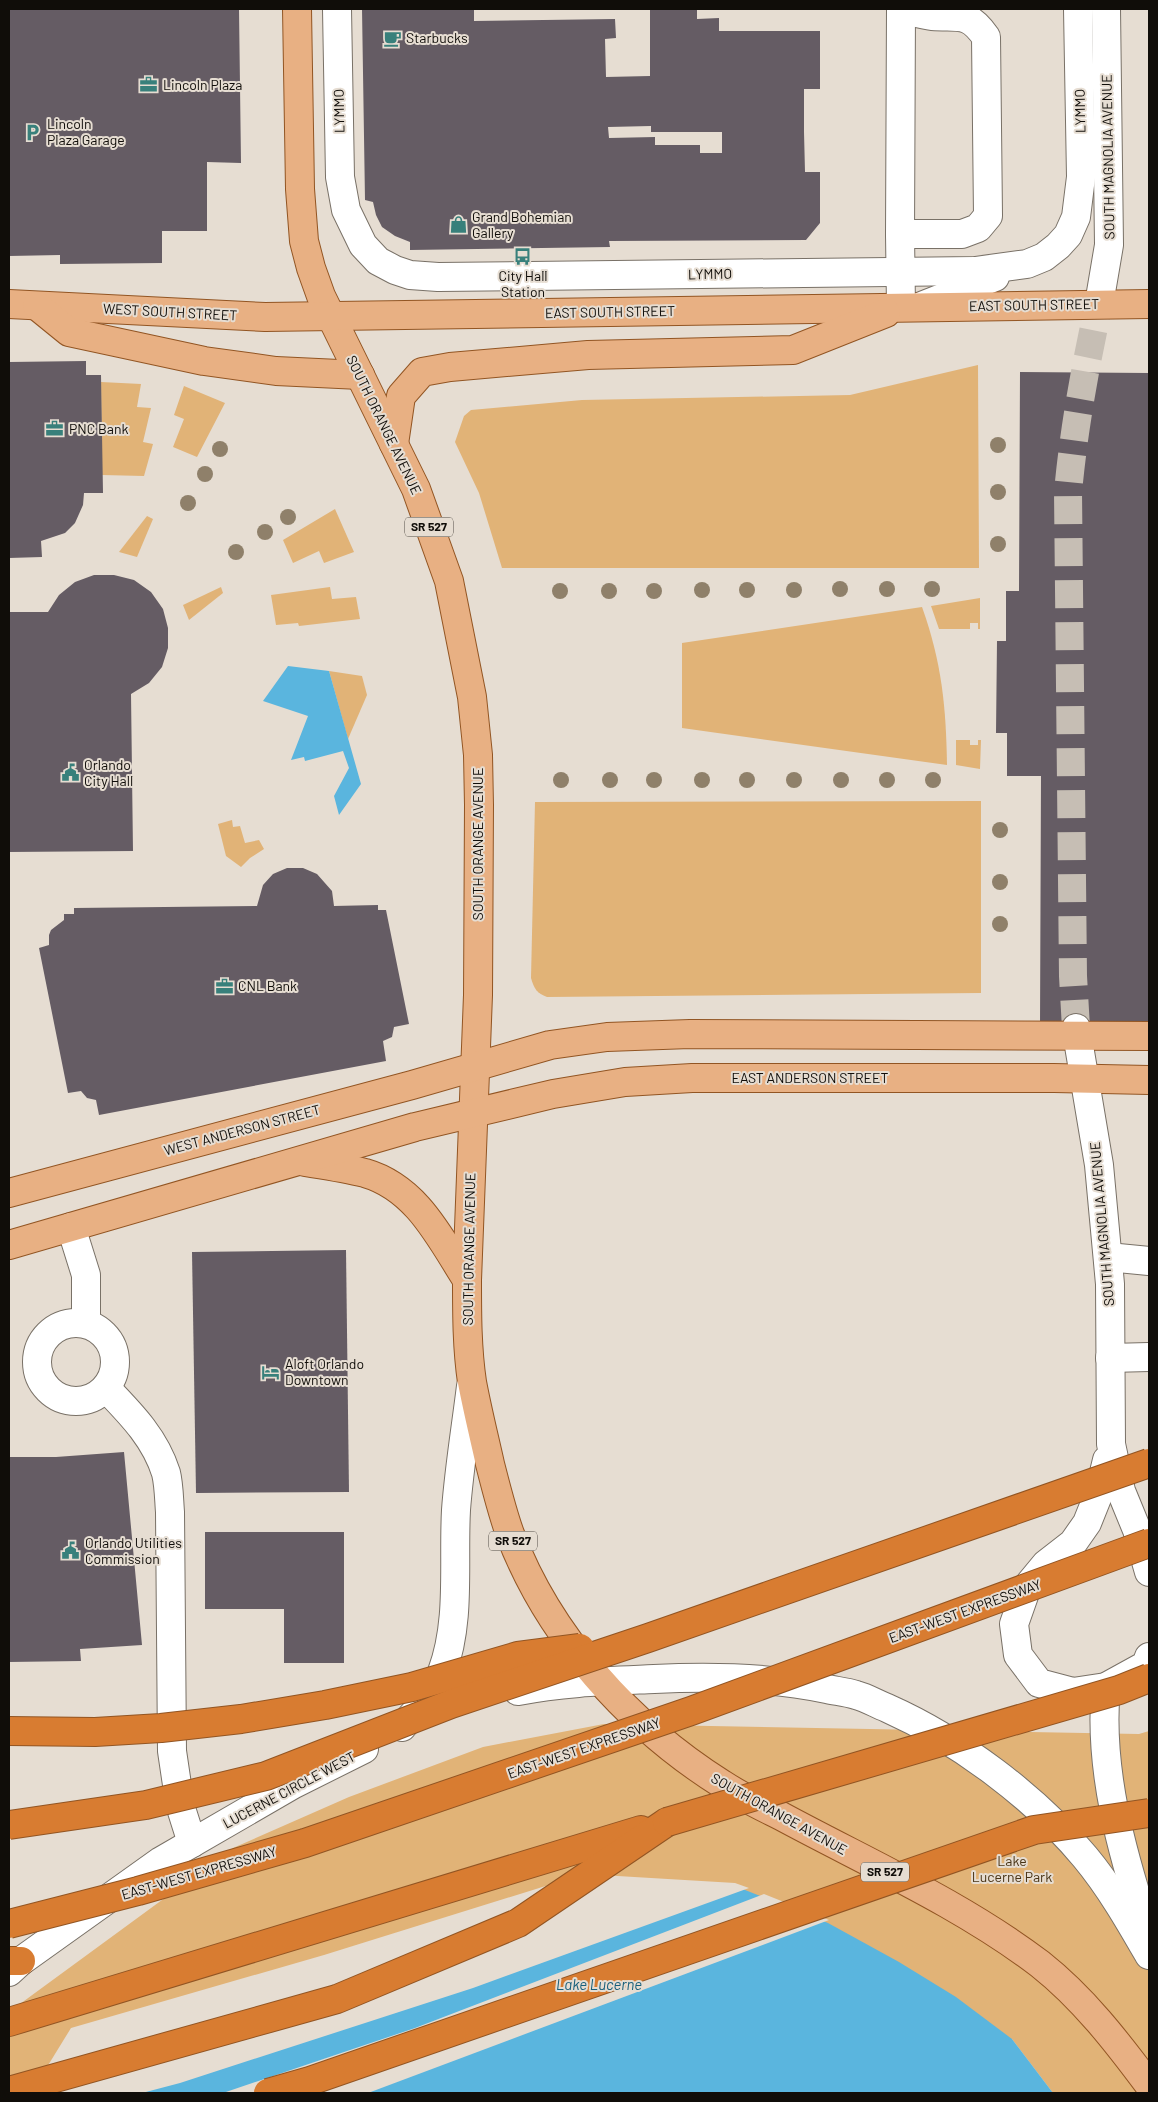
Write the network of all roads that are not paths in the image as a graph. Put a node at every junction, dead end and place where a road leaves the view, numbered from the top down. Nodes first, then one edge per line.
1 (297, 9) edge
2 (337, 9) edge
3 (901, 9) edge
4 (1078, 9) edge
5 (1106, 9) edge
6 (900, 234) junction
7 (1027, 264) junction
8 (900, 272) junction
9 (9, 304) edge
10 (1099, 304) junction
11 (1149, 304) edge
12 (37, 306) junction
13 (904, 307) junction
14 (331, 316) junction
15 (360, 375) junction
16 (394, 444) junction
17 (1077, 1032) junction
18 (1149, 1036) edge
19 (475, 1066) junction
20 (1085, 1079) junction
21 (1149, 1080) edge
22 (473, 1113) junction
23 (298, 1161) junction
24 (9, 1193) edge
25 (71, 1227) junction
26 (9, 1245) edge
27 (1108, 1257) junction
28 (1149, 1262) edge
29 (467, 1280) junction
30 (86, 1323) junction
31 (1149, 1357) edge
32 (1110, 1358) junction
33 (472, 1379) junction
34 (106, 1388) junction
35 (1111, 1444) junction
36 (1149, 1462) edge
37 (1149, 1543) edge
38 (1149, 1572) edge
39 (648, 1638) junction
40 (1149, 1657) edge
41 (1149, 1678) edge
42 (602, 1681) junction
43 (1106, 1687) junction
44 (9, 1731) edge
45 (398, 1732) junction
46 (1149, 1813) edge
47 (668, 1822) junction
48 (9, 1825) edge
49 (192, 1843) junction
50 (9, 1924) edge
51 (1149, 1939) edge
52 (1149, 1955) edge
53 (13, 1965) edge
54 (9, 2022) edge
55 (1149, 2085) edge
56 (9, 2091) edge
57 (268, 2093) edge

1 - 14 main road, SOUTH ORANGE AVENUE / SR 527
2 - 8 street, LYMMO
3 - 6 street
3 - 6 street
4 - 7 street, LYMMO
5 - 10 street, SOUTH MAGNOLIA AVENUE
6 - 8 street
7 - 8 street, LYMMO
7 - 13 street
8 - 13 street
9 - 12 main road, WEST SOUTH STREET
10 - 11 main road, EAST SOUTH STREET
10 - 13 main road, EAST SOUTH STREET
12 - 14 main road, WEST SOUTH STREET
12 - 15 main road
13 - 14 main road, EAST SOUTH STREET
13 - 16 main road
14 - 15 main road, SOUTH ORANGE AVENUE / SR 527
15 - 16 main road, SOUTH ORANGE AVENUE / SR 527
16 - 19 main road, SOUTH ORANGE AVENUE / SR 527
17 - 18 main road
17 - 19 main road
17 - 20 street, SOUTH MAGNOLIA AVENUE
19 - 22 main road, SOUTH ORANGE AVENUE / SR 527
19 - 24 main road, WEST ANDERSON STREET
20 - 21 main road, EAST ANDERSON STREET
20 - 22 main road, EAST ANDERSON STREET
20 - 27 street, SOUTH MAGNOLIA AVENUE
22 - 23 main road
22 - 29 main road, SOUTH ORANGE AVENUE / SR 527
23 - 25 main road
23 - 29 main road
25 - 26 main road
25 - 30 street
27 - 28 street
27 - 32 street, SOUTH MAGNOLIA AVENUE
29 - 33 main road, SOUTH ORANGE AVENUE / SR 527
30 - 34 street
30 - 34 street
31 - 32 street
32 - 35 street, SOUTH MAGNOLIA AVENUE
33 - 42 main road, SOUTH ORANGE AVENUE / SR 527
33 - 45 street
34 - 49 street
35 - 38 street, SOUTH MAGNOLIA AVENUE
35 - 43 street, SOUTH MAGNOLIA AVENUE
36 - 39 highway, bridge
37 - 50 highway, EAST-WEST EXPRESSWAY, bridge
39 - 44 highway, bridge
39 - 48 highway, bridge
40 - 43 street, SOUTH MAGNOLIA AVENUE
41 - 47 highway, bridge
42 - 45 street, LUCERNE CIRCLE WEST
42 - 52 street
42 - 55 main road, SOUTH ORANGE AVENUE / SR 527
43 - 51 street
45 - 49 street, LUCERNE CIRCLE WEST
46 - 57 highway, bridge
47 - 54 highway
47 - 56 highway
49 - 53 street, LUCERNE CIRCLE WEST

